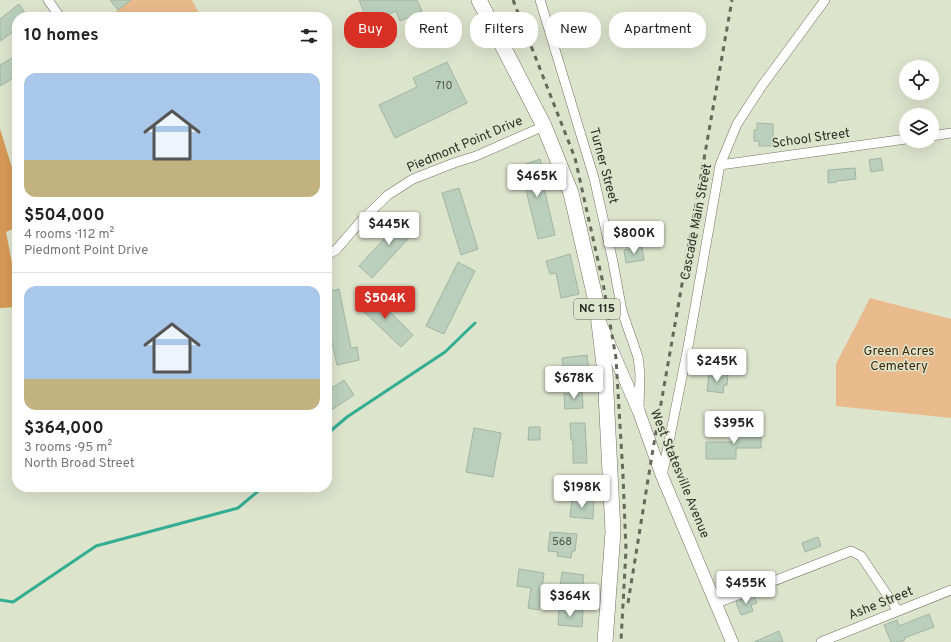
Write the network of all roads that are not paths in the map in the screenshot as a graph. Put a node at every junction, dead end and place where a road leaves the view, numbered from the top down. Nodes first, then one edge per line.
1 (48, 0) edge
2 (479, 0) edge
3 (540, 0) edge
4 (825, 0) edge
5 (56, 12) edge
6 (544, 126) junction
7 (951, 133) edge
8 (939, 135) edge
9 (899, 140) edge
10 (720, 165) junction
11 (332, 252) edge
12 (598, 316) junction
13 (639, 412) junction
14 (662, 476) junction
15 (951, 590) edge
16 (717, 603) junction
17 (898, 611) junction
18 (605, 642) edge
19 (732, 642) edge
20 (821, 642) edge

1 - 5 street
2 - 6 main road, NC 115
3 - 13 street, Turner Street
4 - 10 street, Cascade Main Street
6 - 11 street, Piedmont Point Drive
6 - 12 main road, NC 115
7 - 8 street
9 - 10 street, School Street
10 - 14 street, Cascade Main Street
12 - 13 street, West Statesville Avenue
12 - 18 main road, NC 115
13 - 14 street, West Statesville Avenue
14 - 16 street, West Statesville Avenue
15 - 17 street, Ashe Street
16 - 17 street
16 - 19 street, West Statesville Avenue
17 - 20 street, Ashe Street

